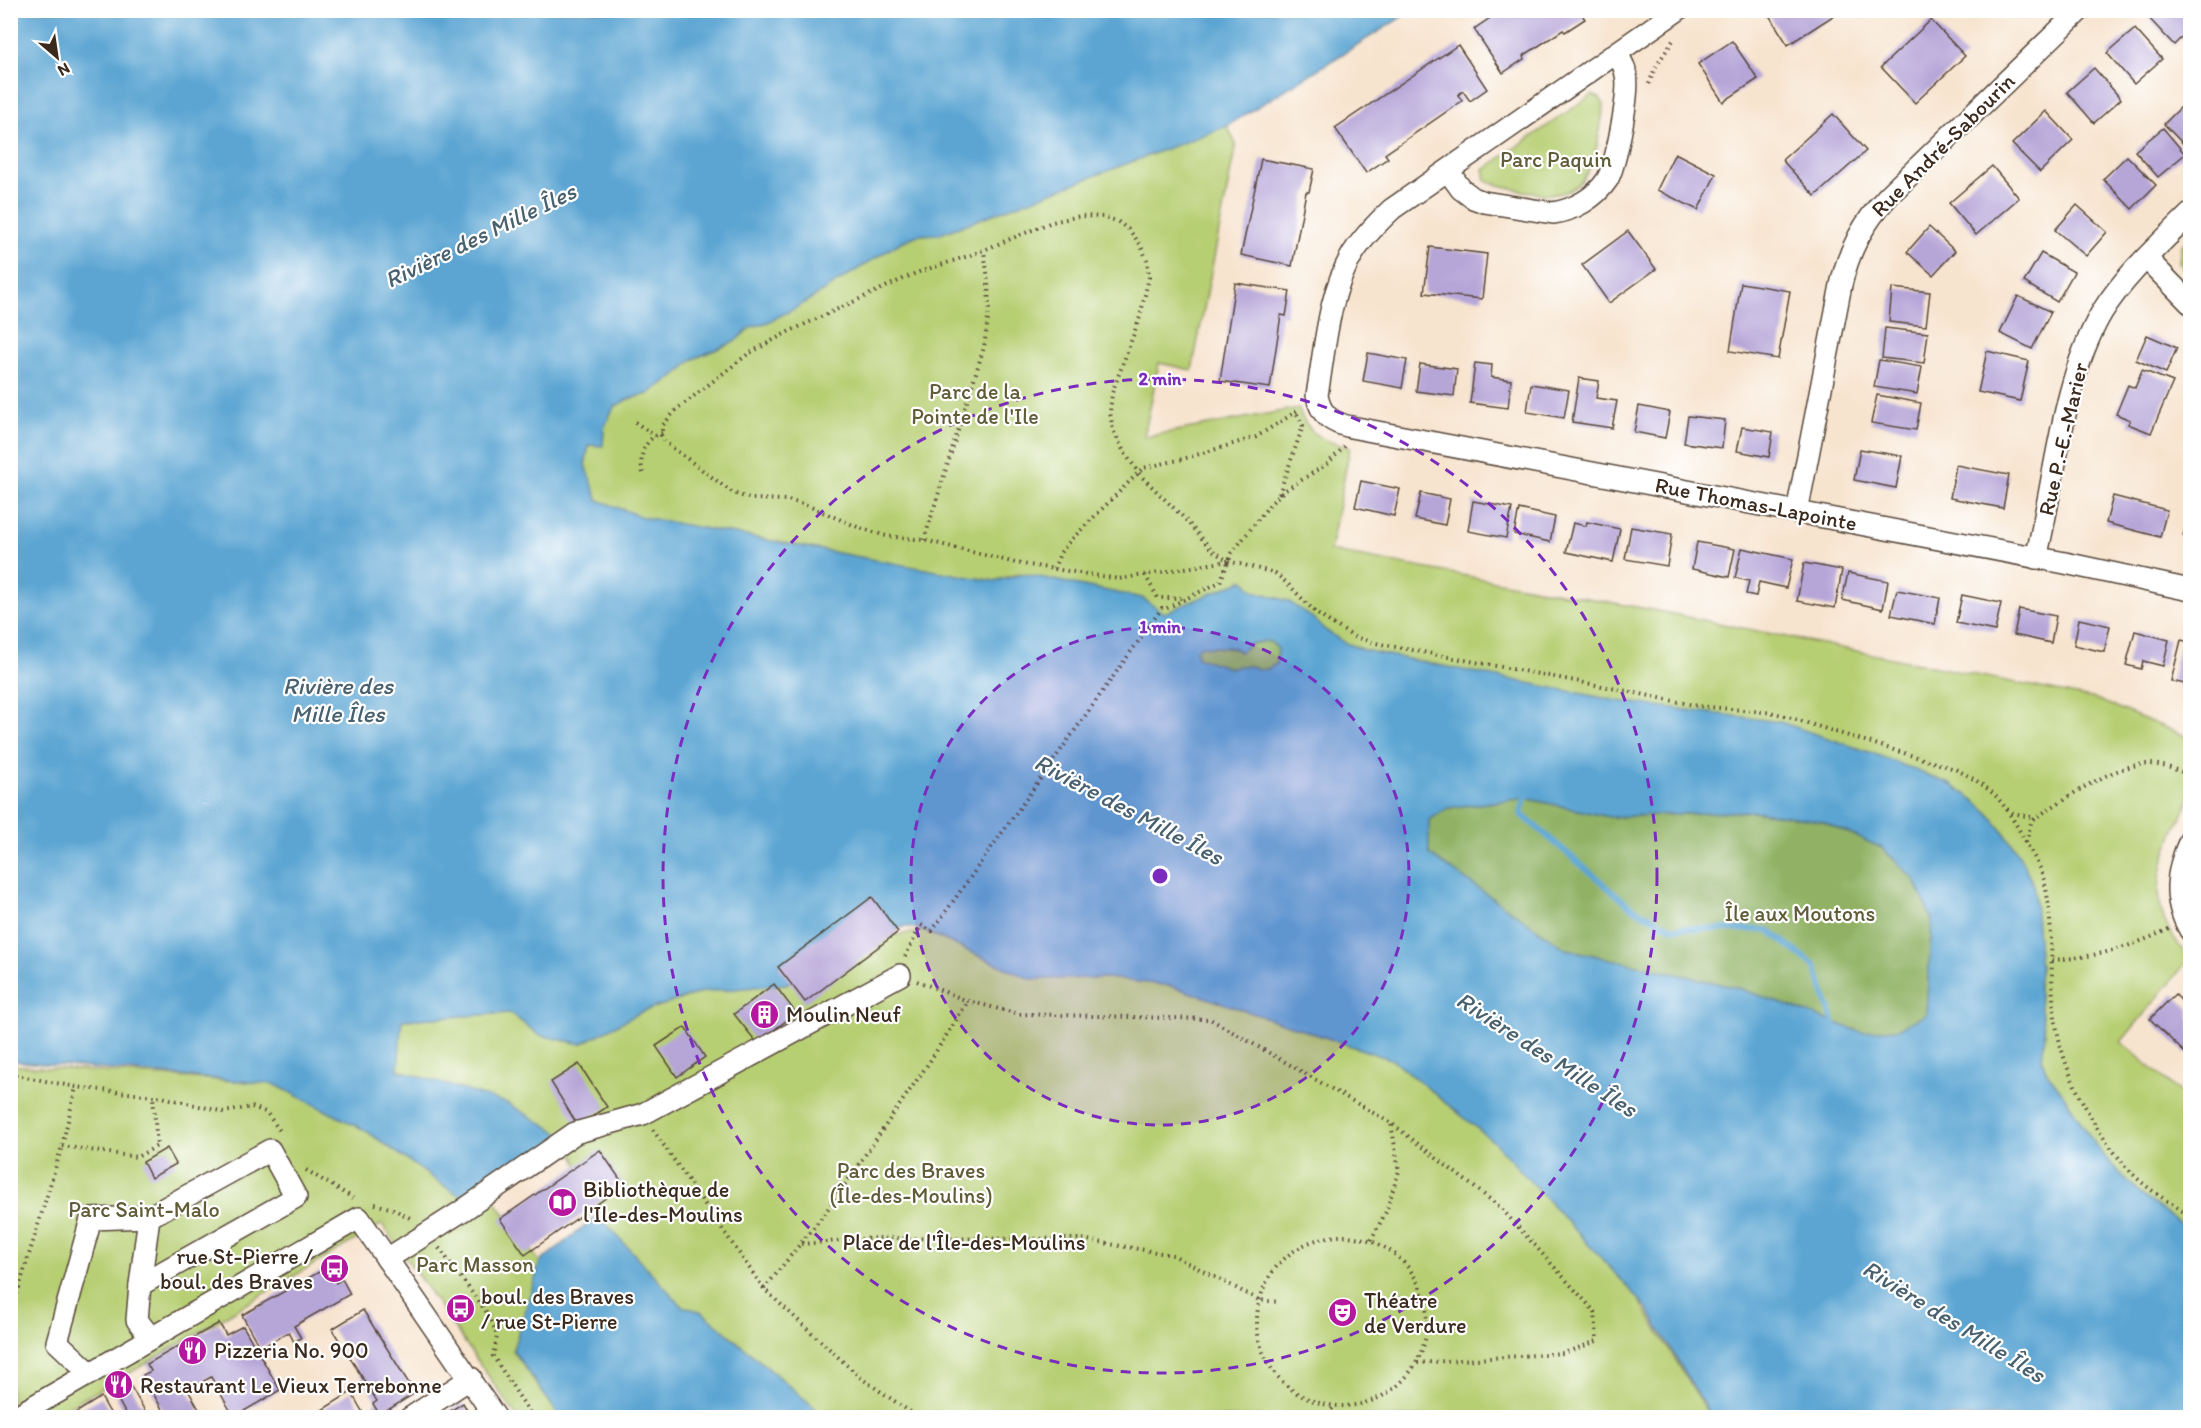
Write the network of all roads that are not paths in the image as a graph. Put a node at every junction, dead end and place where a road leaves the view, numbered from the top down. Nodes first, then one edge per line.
1 (1678, 10) edge
2 (2080, 10) edge
3 (1617, 54) junction
4 (1448, 171) junction
5 (2190, 214) edge
6 (2146, 258) junction
7 (2190, 303) edge
8 (1797, 512) junction
9 (2036, 558) junction
10 (2190, 590) edge
11 (2190, 840) edge
12 (2190, 930) edge
13 (900, 970) road end
14 (149, 1217) junction
15 (387, 1259) junction
16 (140, 1285) junction
17 (151, 1338) junction
18 (90, 1373) junction
19 (471, 1378) junction
20 (13, 1418) edge
21 (410, 1418) edge
22 (496, 1418) edge

1 - 3 street
2 - 8 street, Rue André-Sabourin
3 - 4 street
3 - 4 street
4 - 8 street, Rue Thomas-Lapointe
5 - 6 street, Rue P.-E.-Marier
6 - 7 street
6 - 9 street, Rue P.-E.-Marier
8 - 9 street, Rue Thomas-Lapointe
9 - 10 street, Rue Thomas-Lapointe
11 - 12 street
13 - 15 street
14 - 16 street
14 - 16 street
14 - 18 street
15 - 17 street
15 - 19 street
16 - 17 street
17 - 18 street
18 - 20 street
19 - 21 street
19 - 22 street

